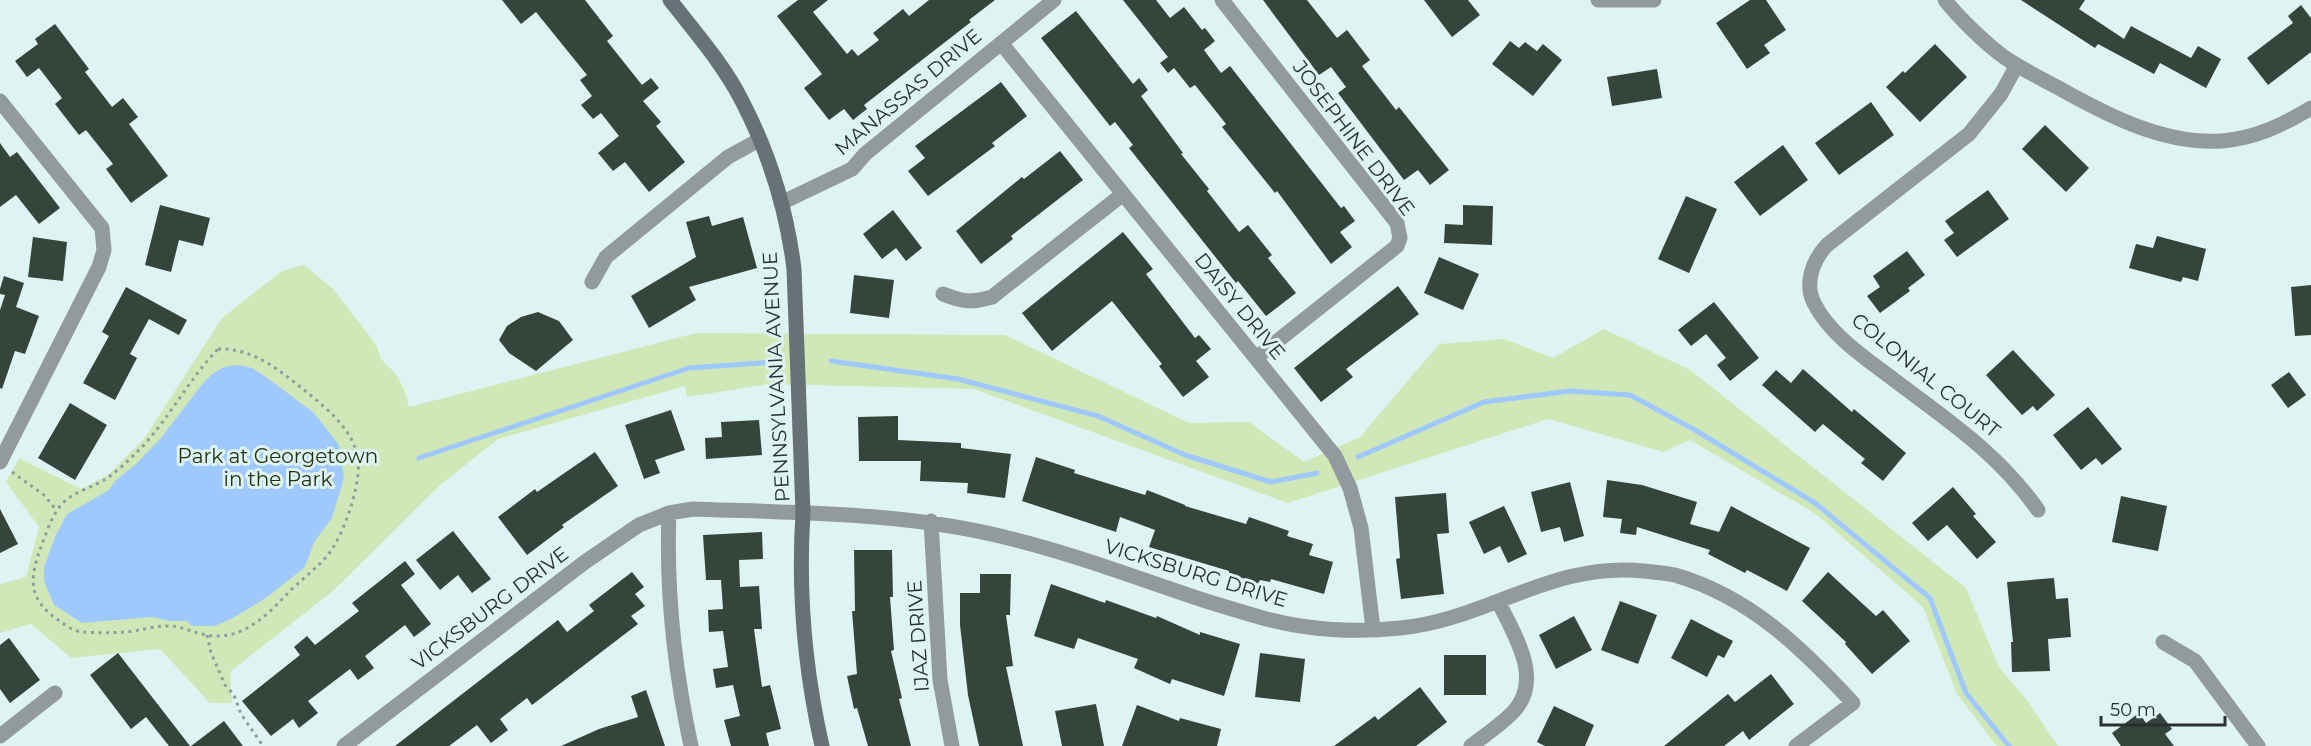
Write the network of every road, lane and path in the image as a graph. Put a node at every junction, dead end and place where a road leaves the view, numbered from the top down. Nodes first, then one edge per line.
1 (670, 0) edge
2 (1054, 0) edge
3 (1222, 0) edge
4 (1598, 0) edge
5 (1654, 0) edge
6 (1945, 0) edge
7 (1001, 43) junction
8 (2017, 65) junction
9 (0, 101) edge
10 (2311, 108) edge
11 (759, 140) junction
12 (1123, 194) junction
13 (782, 203) junction
14 (592, 282) dead end
15 (944, 294) dead end
16 (1256, 358) junction
17 (4, 466) edge
18 (2038, 510) dead end
19 (57, 512) junction
20 (669, 513) junction
21 (803, 513) junction
22 (931, 522) junction
23 (1498, 601) junction
24 (1373, 629) junction
25 (207, 635) junction
26 (2163, 642) dead end
27 (55, 693) dead end
28 (0, 736) edge
29 (263, 746) edge
30 (344, 746) edge
31 (691, 746) edge
32 (822, 746) edge
33 (952, 746) edge
34 (1471, 746) edge
35 (1796, 746) edge
36 (2258, 746) edge

1 - 11 street, PENNSYLVANIA AVENUE
2 - 7 street, MANASSAS DRIVE
3 - 16 street, JOSEPHINE DRIVE
4 - 5 street
6 - 8 street
7 - 12 street, DAISY DRIVE
7 - 13 street, MANASSAS DRIVE
8 - 10 street
8 - 18 street, COLONIAL COURT
9 - 17 street
11 - 13 street, PENNSYLVANIA AVENUE
11 - 14 street
12 - 15 street
12 - 16 street, DAISY DRIVE
13 - 21 street, PENNSYLVANIA AVENUE
16 - 24 street, DAISY DRIVE
17 - 19 path
19 - 25 path
19 - 25 path
20 - 21 street, VICKSBURG DRIVE
20 - 30 street, VICKSBURG DRIVE
20 - 31 street
21 - 22 street, VICKSBURG DRIVE
21 - 32 street, PENNSYLVANIA AVENUE
22 - 24 street, VICKSBURG DRIVE
22 - 33 street, IJAZ DRIVE
23 - 24 street, VICKSBURG DRIVE
23 - 34 street
23 - 35 street, VICKSBURG DRIVE
25 - 29 path
26 - 36 street
27 - 28 street

